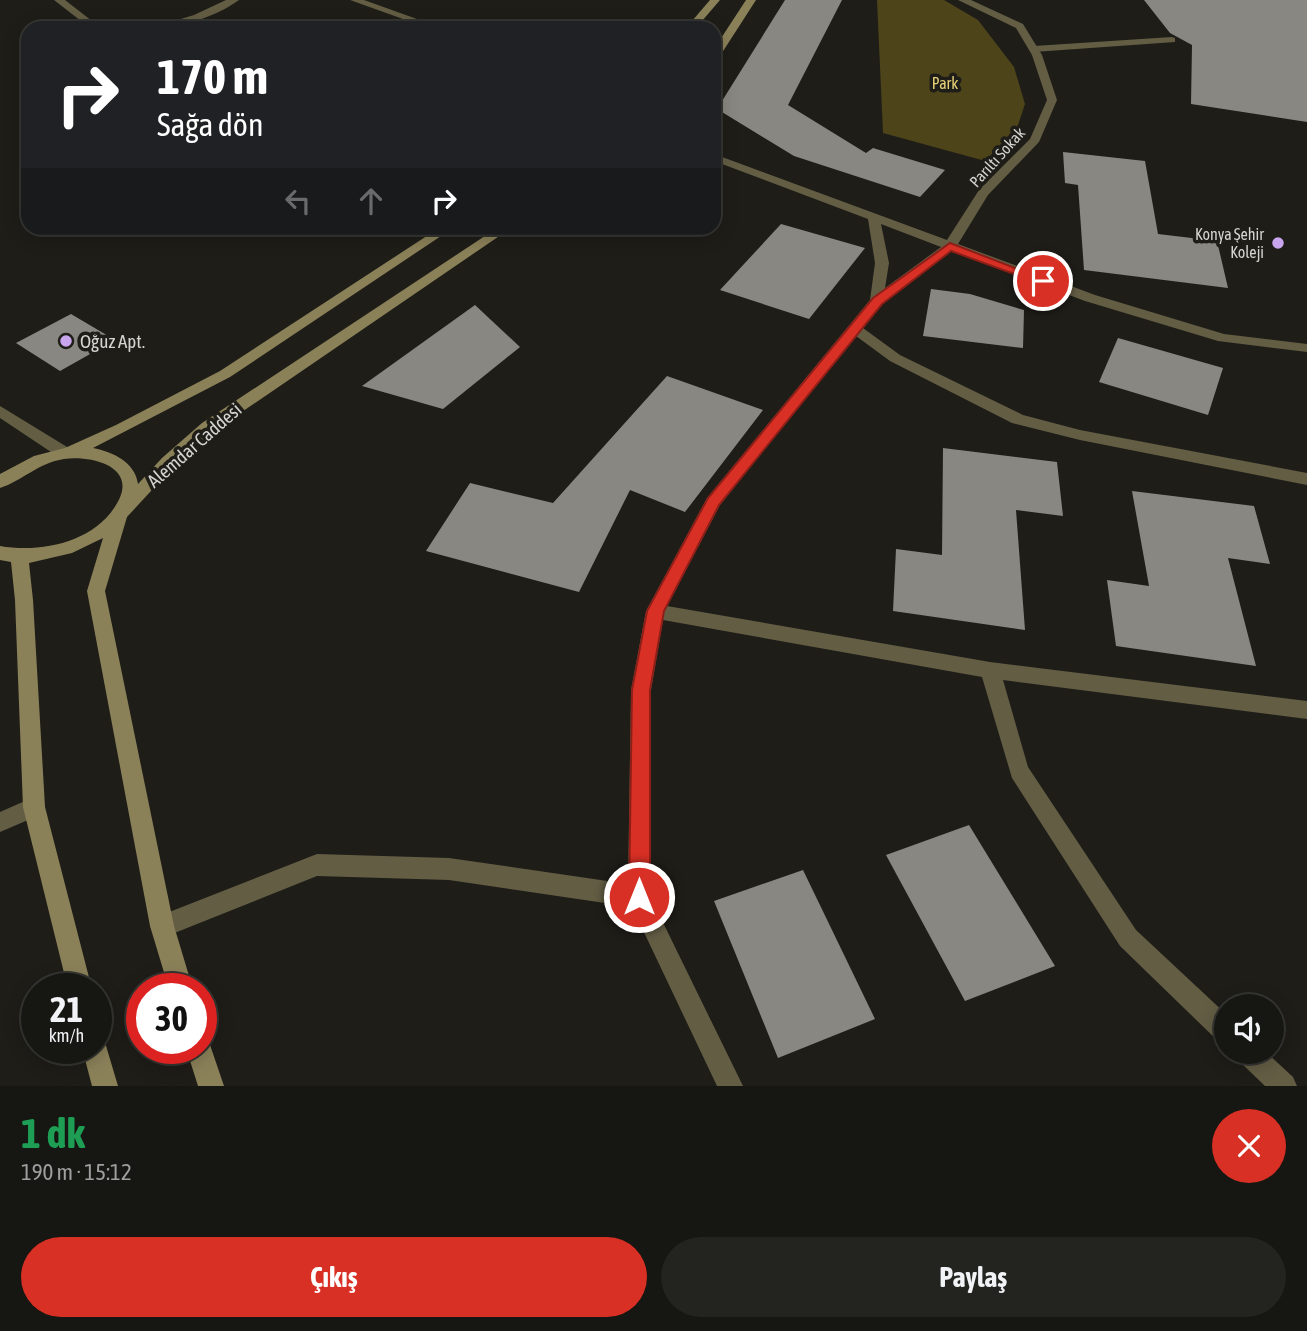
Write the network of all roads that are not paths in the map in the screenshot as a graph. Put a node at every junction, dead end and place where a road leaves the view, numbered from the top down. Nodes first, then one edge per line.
1 (59, 0) edge
2 (234, 0) edge
3 (355, 0) edge
4 (715, 0) edge
5 (751, 0) edge
6 (963, 0) edge
7 (87, 21) edge
8 (183, 21) edge
9 (416, 21) edge
10 (697, 21) edge
11 (1171, 40) dead end
12 (721, 46) edge
13 (1034, 50) junction
14 (721, 160) edge
15 (874, 218) junction
16 (436, 235) edge
17 (495, 235) edge
18 (950, 246) junction
19 (877, 301) junction
20 (854, 328) junction
21 (1307, 348) edge
22 (0, 411) edge
23 (66, 454) junction
24 (1307, 480) edge
25 (0, 482) edge
26 (119, 515) junction
27 (6, 557) edge
28 (655, 611) junction
29 (990, 670) junction
30 (1307, 710) edge
31 (34, 807) junction
32 (0, 822) edge
33 (639, 897) junction
34 (162, 926) junction
35 (76, 973) edge
36 (176, 973) edge
37 (1214, 1020) edge
38 (99, 1064) edge
39 (204, 1064) edge
40 (1261, 1064) edge
41 (105, 1086) edge
42 (211, 1086) edge
43 (730, 1086) edge
44 (1284, 1086) edge

1 - 7 street
2 - 8 street
3 - 9 street
4 - 10 main road
5 - 12 main road
6 - 13 street, Parıltı Sokak
11 - 13 street
13 - 18 street, Parıltı Sokak
14 - 15 street
15 - 18 street
15 - 19 street
16 - 23 main road, Alemdar Caddesi
17 - 26 main road, Alemdar Caddesi
18 - 19 street
18 - 21 street
19 - 20 street
20 - 24 street
20 - 28 street
22 - 23 street
23 - 25 main road
23 - 26 main road
26 - 27 main road
26 - 34 main road, Alemdar Caddesi
27 - 31 main road
28 - 29 street
28 - 33 street
29 - 30 street
29 - 37 street
31 - 32 street
31 - 35 main road
33 - 34 street
33 - 43 street
34 - 36 main road, Alemdar Caddesi
38 - 41 main road
39 - 42 main road
40 - 44 street

